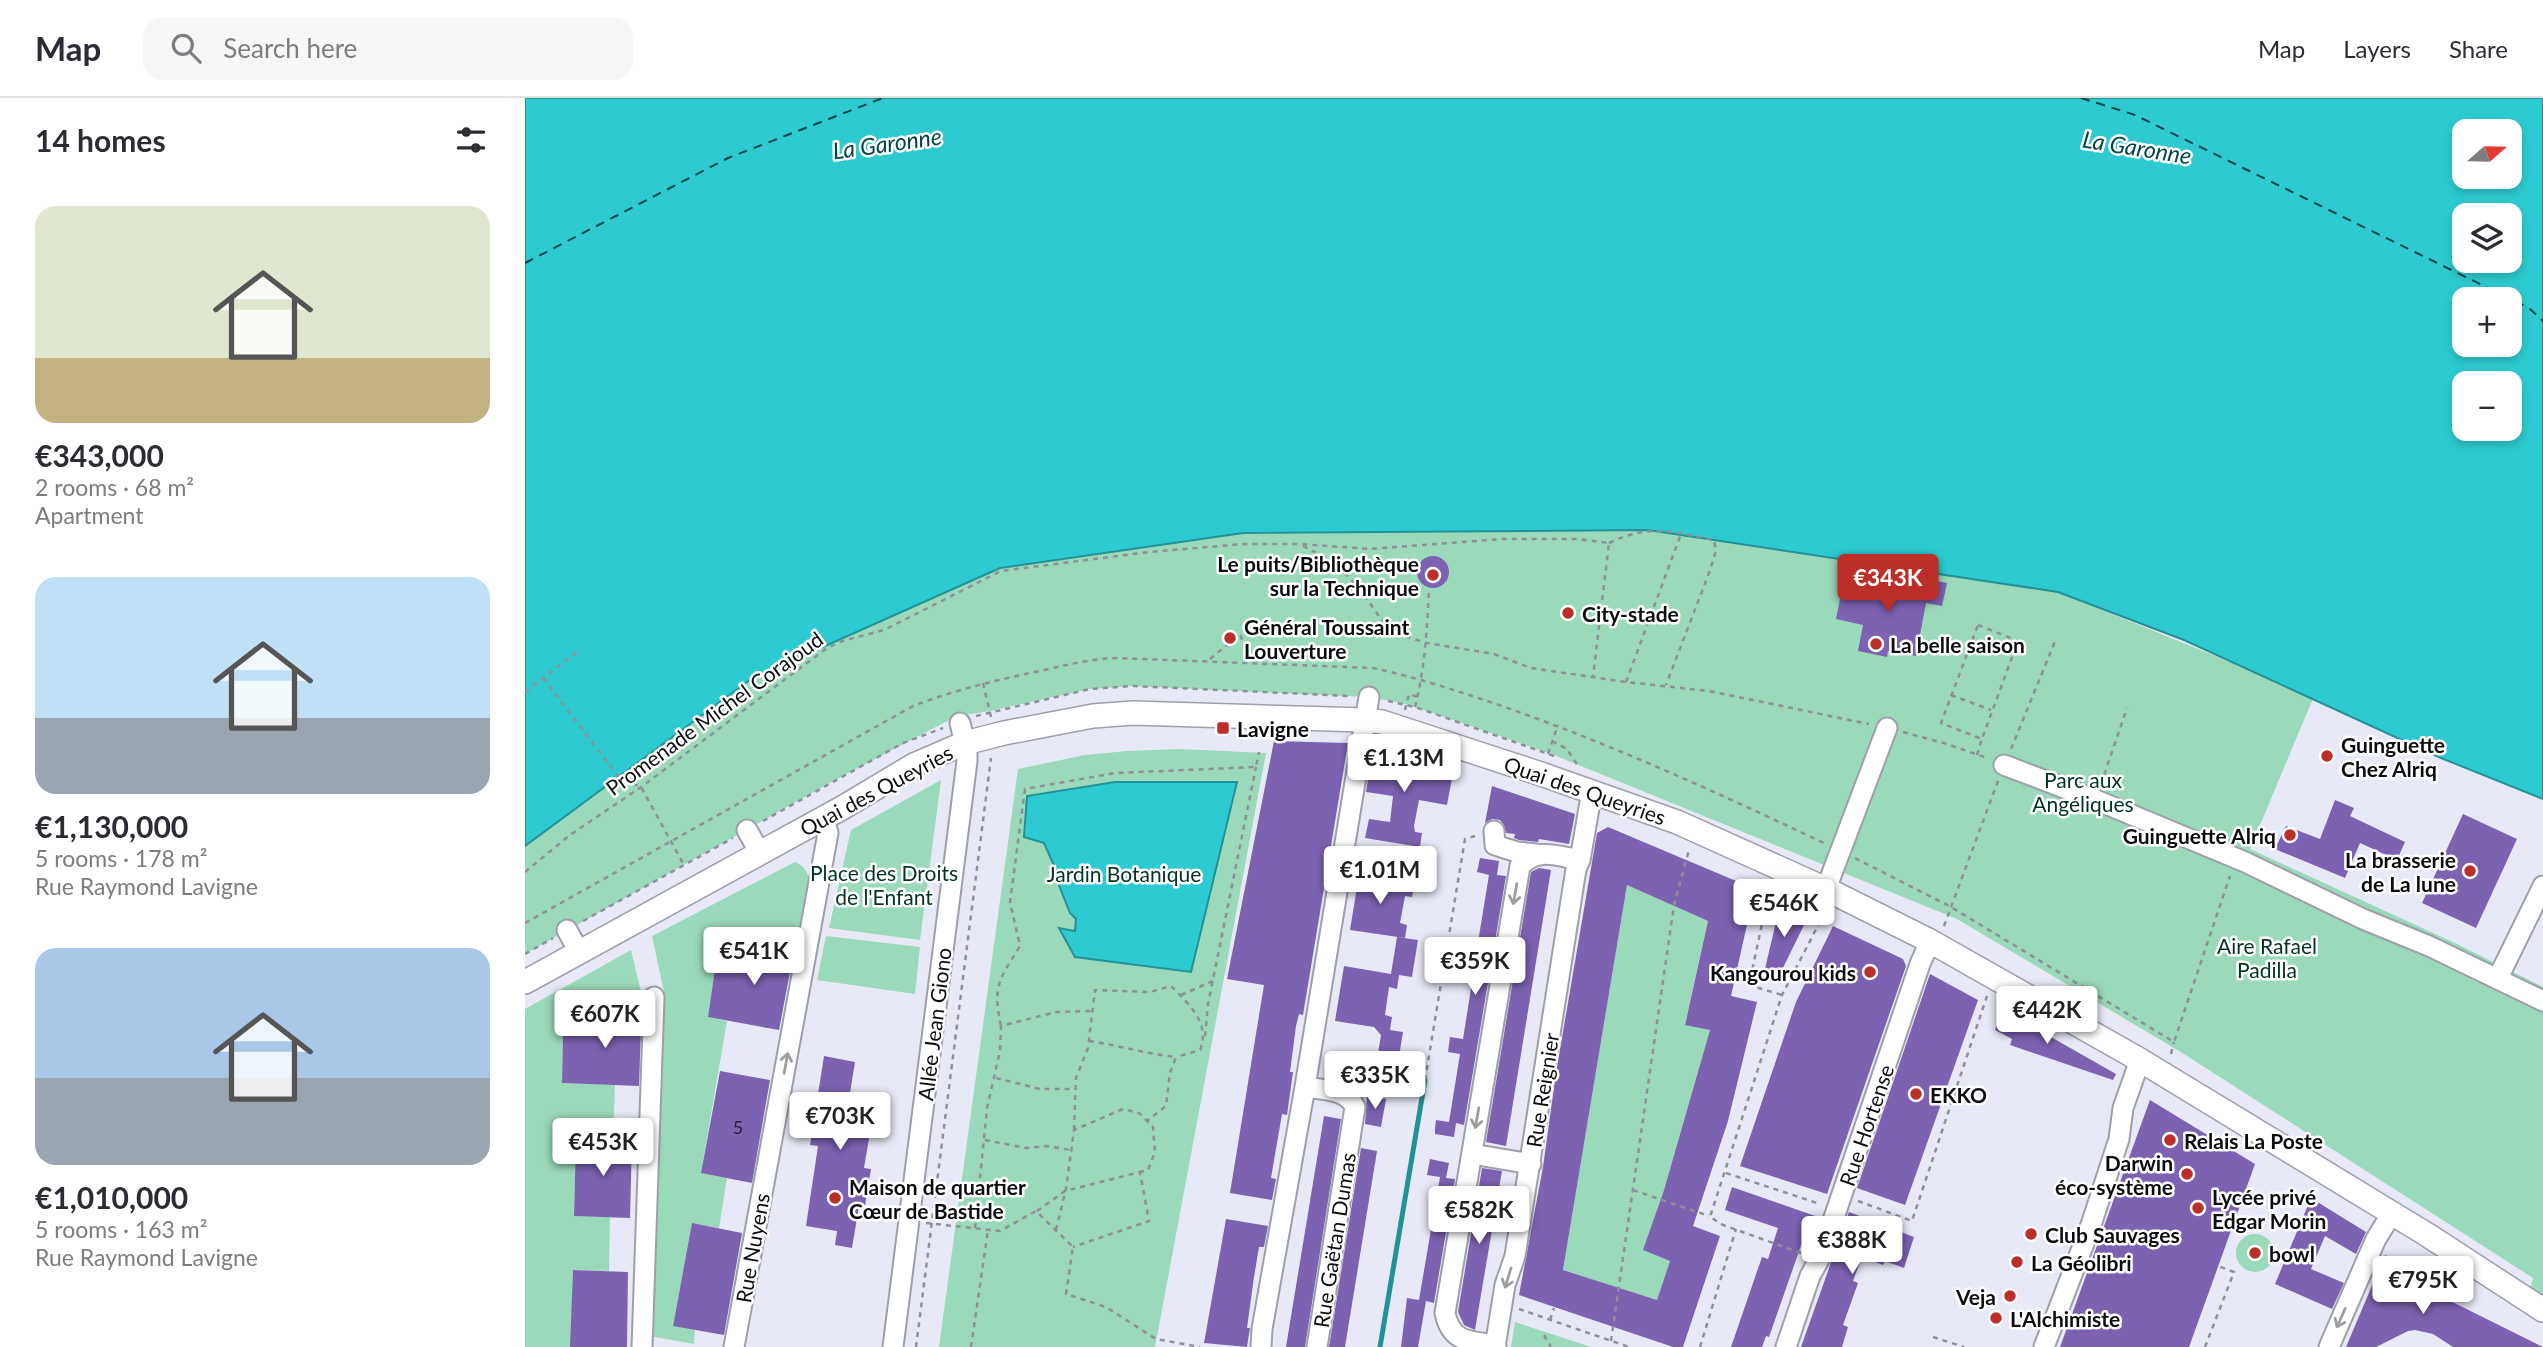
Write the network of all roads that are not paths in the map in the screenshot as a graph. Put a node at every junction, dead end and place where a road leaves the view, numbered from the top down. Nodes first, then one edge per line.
1 (1367, 709) junction
2 (1887, 728) road end
3 (962, 733) junction
4 (2004, 765) road end
5 (1593, 791) junction
6 (824, 818) junction
7 (747, 830) dead end
8 (1493, 835) road end
9 (760, 853) junction
10 (1537, 854) junction
11 (1580, 860) junction
12 (2543, 886) edge
13 (1830, 892) junction
14 (567, 930) dead end
15 (1930, 942) junction
16 (579, 952) junction
17 (2498, 978) junction
18 (525, 982) edge
19 (654, 997) dead end
20 (2543, 1001) edge
21 (2140, 1060) junction
22 (1305, 1087) junction
23 (1472, 1154) junction
24 (1531, 1164) junction
25 (2392, 1213) junction
26 (2543, 1310) edge
27 (1495, 1346) edge
28 (643, 1347) edge
29 (734, 1347) edge
30 (894, 1347) edge
31 (1261, 1347) edge
32 (1317, 1347) edge
33 (1786, 1347) edge
34 (2044, 1347) edge
35 (2329, 1347) edge

1 - 3 main road, Quai des Queyries
1 - 5 main road, Quai des Queyries
1 - 22 street
2 - 13 street
3 - 6 main road, Quai des Queyries
3 - 30 street, Allée Jean Giono
4 - 17 street
5 - 11 street, Rue Reignier
5 - 13 main road, Quai des Queyries
6 - 9 main road, Quai des Queyries
29 -> 6 street, Rue Nuyens
7 - 9 street
8 - 10 street
9 - 16 main road, Quai des Queyries
10 - 11 street
10 -> 23 street
11 - 24 street, Rue Reignier
12 - 17 street
13 - 15 main road, Quai des Queyries
14 - 16 street
15 - 21 main road, Quai des Queyries
15 - 33 street, Rue Hortense
16 - 18 main road, Quai des Queyries
17 - 20 street
19 - 28 street
21 - 25 main road, Quai des Queyries
21 - 34 street
22 - 31 street
22 - 32 street, Rue Gaëtan Dumas
23 - 24 street
23 - 27 street
24 -> 27 street, Rue Reignier
25 - 26 main road, Quai des Queyries
25 -> 35 street

